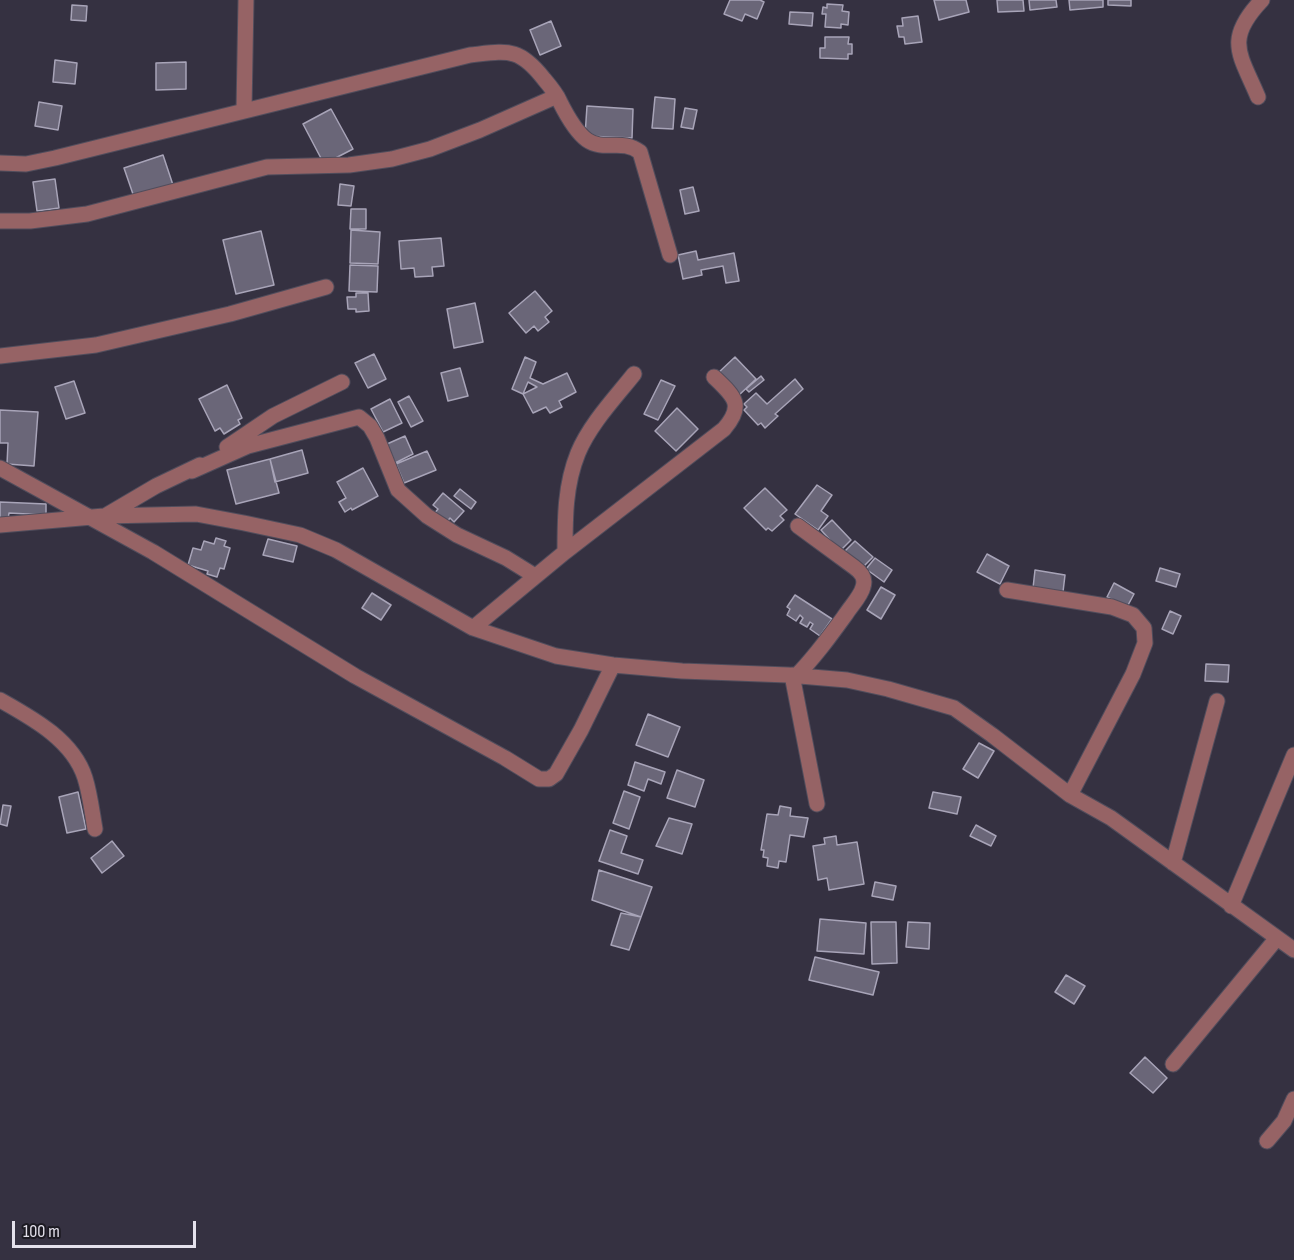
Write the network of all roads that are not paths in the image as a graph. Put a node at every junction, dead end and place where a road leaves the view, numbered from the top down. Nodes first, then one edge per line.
1 (246, 0) edge
2 (1262, 0) edge
3 (557, 96) junction
4 (1258, 97) dead end
5 (244, 111) junction
6 (0, 163) edge
7 (0, 221) edge
8 (670, 255) dead end
9 (326, 287) dead end
10 (0, 356) edge
11 (634, 374) dead end
12 (714, 377) dead end
13 (342, 382) dead end
14 (0, 468) edge
15 (192, 471) junction
16 (98, 517) junction
17 (0, 525) edge
18 (798, 526) dead end
19 (565, 552) junction
20 (535, 576) junction
21 (1008, 590) dead end
22 (473, 628) junction
23 (613, 665) junction
24 (794, 676) junction
25 (0, 700) edge
26 (1217, 701) dead end
27 (1294, 755) edge
28 (1070, 795) junction
29 (817, 804) dead end
30 (95, 829) dead end
31 (1173, 863) junction
32 (1231, 906) junction
33 (1277, 938) junction
34 (1294, 950) edge
35 (1173, 1064) dead end
36 (1294, 1099) edge
37 (1267, 1141) dead end

1 - 5 street
2 - 4 street
3 - 5 street
3 - 7 street
3 - 8 street
5 - 6 street
9 - 10 street
11 - 19 street
12 - 19 street
13 - 15 street
14 - 16 street
15 - 16 street
15 - 20 street
16 - 17 street
16 - 22 street
16 - 23 street
18 - 24 street
19 - 20 street
20 - 22 street
21 - 28 street
22 - 23 street
23 - 24 street
24 - 28 street
24 - 29 street
25 - 30 street
26 - 31 street
27 - 32 street
28 - 31 street
31 - 32 street
32 - 33 street
33 - 34 street
33 - 35 street
36 - 37 street

